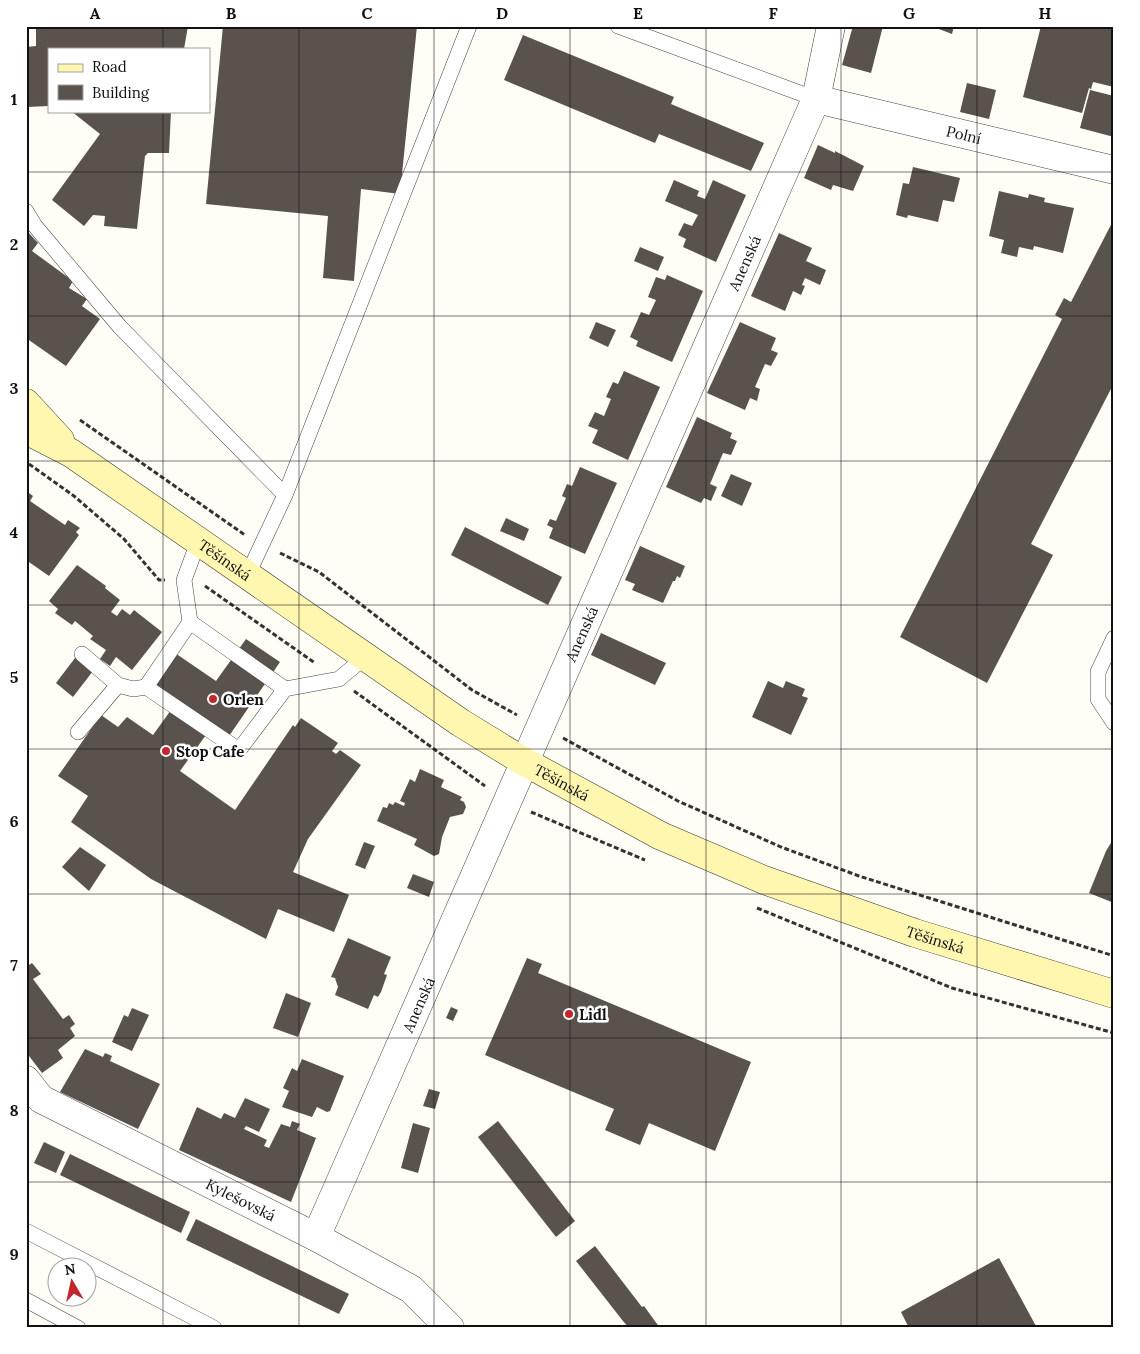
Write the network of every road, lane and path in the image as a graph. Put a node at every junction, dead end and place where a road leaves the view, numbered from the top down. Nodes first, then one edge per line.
1 (468, 26) edge
2 (618, 26) edge
3 (831, 26) edge
4 (816, 99) junction
5 (1114, 170) edge
6 (26, 211) edge
7 (26, 403) edge
8 (33, 422) edge
9 (285, 495) junction
10 (198, 542) junction
11 (247, 576) junction
12 (190, 622) junction
13 (1114, 638) edge
14 (82, 654) dead end
15 (365, 657) junction
16 (118, 685) junction
17 (146, 687) junction
18 (285, 689) junction
19 (1114, 723) edge
20 (78, 732) dead end
21 (523, 761) junction
22 (1114, 994) edge
23 (26, 1080) edge
24 (26, 1231) edge
25 (316, 1237) junction
26 (26, 1300) edge
27 (78, 1328) edge
28 (214, 1328) edge
29 (450, 1328) edge

1 - 9 lane
2 - 4 lane
3 - 4 street, Anenská
4 - 5 street, Polní
4 - 21 street, Anenská
6 - 9 lane
7 - 8 street, Těšínská
8 - 10 street, Těšínská
9 - 11 lane
10 - 11 street, Těšínská
10 - 12 lane
11 - 15 street, Těšínská
12 - 17 lane
12 - 18 lane
13 - 19 lane
14 - 16 lane
15 - 18 lane
15 - 21 street, Těšínská
16 - 17 lane
16 - 20 lane
17 - 18 lane
21 - 22 street, Těšínská
21 - 25 street, Anenská
23 - 25 street, Kylešovská
24 - 28 lane
25 - 29 street, Kylešovská
26 - 27 lane

